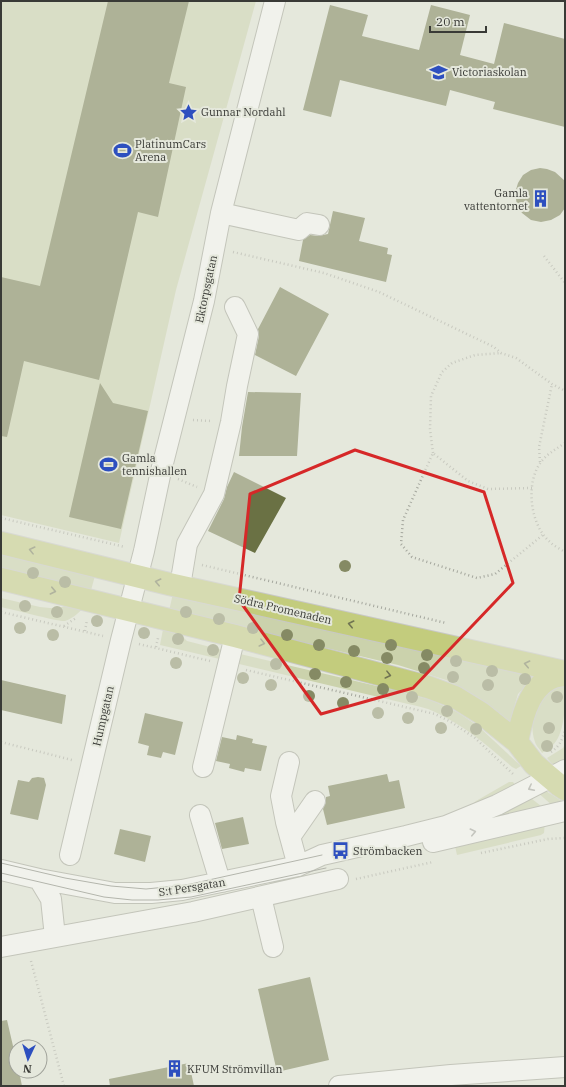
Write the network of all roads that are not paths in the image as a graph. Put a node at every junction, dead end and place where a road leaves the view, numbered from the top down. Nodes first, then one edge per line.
1 (274, 1) edge
2 (221, 213) junction
3 (319, 225) dead end
4 (235, 307) dead end
5 (1, 543) edge
6 (137, 577) junction
7 (1, 579) edge
8 (180, 586) junction
9 (129, 610) junction
10 (235, 636) junction
11 (565, 672) edge
12 (565, 675) edge
13 (517, 742) junction
14 (289, 762) dead end
15 (203, 767) dead end
16 (560, 779) edge
17 (314, 801) dead end
18 (558, 813) edge
19 (200, 815) dead end
20 (290, 837) junction
21 (70, 855) dead end
22 (298, 866) junction
23 (1, 870) edge
24 (39, 879) junction
25 (338, 879) dead end
26 (222, 882) junction
27 (261, 897) junction
28 (56, 937) junction
29 (1, 947) edge
30 (273, 947) dead end
31 (565, 1067) edge
32 (339, 1086) edge

1 - 2 street, Ektorpsgatan
2 - 3 street
2 - 6 street, Ektorpsgatan
4 - 8 street
6 -> 5 main road, Södra Promenaden
8 -> 6 main road, Södra Promenaden
6 - 9 street, Humpgatan
7 -> 9 main road
11 -> 8 main road, Södra Promenaden
9 - 10 main road
9 - 21 street, Humpgatan
10 -> 13 main road
10 - 15 street
12 - 13 main road
13 - 16 main road
14 - 20 street
16 -> 22 street
17 - 20 street
22 -> 18 street
19 - 26 street
20 - 22 street
22 - 26 street, S:t Persgatan
23 - 24 street, S:t Persgatan
24 - 26 street, S:t Persgatan
24 - 28 street
25 - 27 street, S:t Persgatan
27 - 28 street, S:t Persgatan
27 - 30 street
28 - 29 street, S:t Persgatan
31 - 32 street

